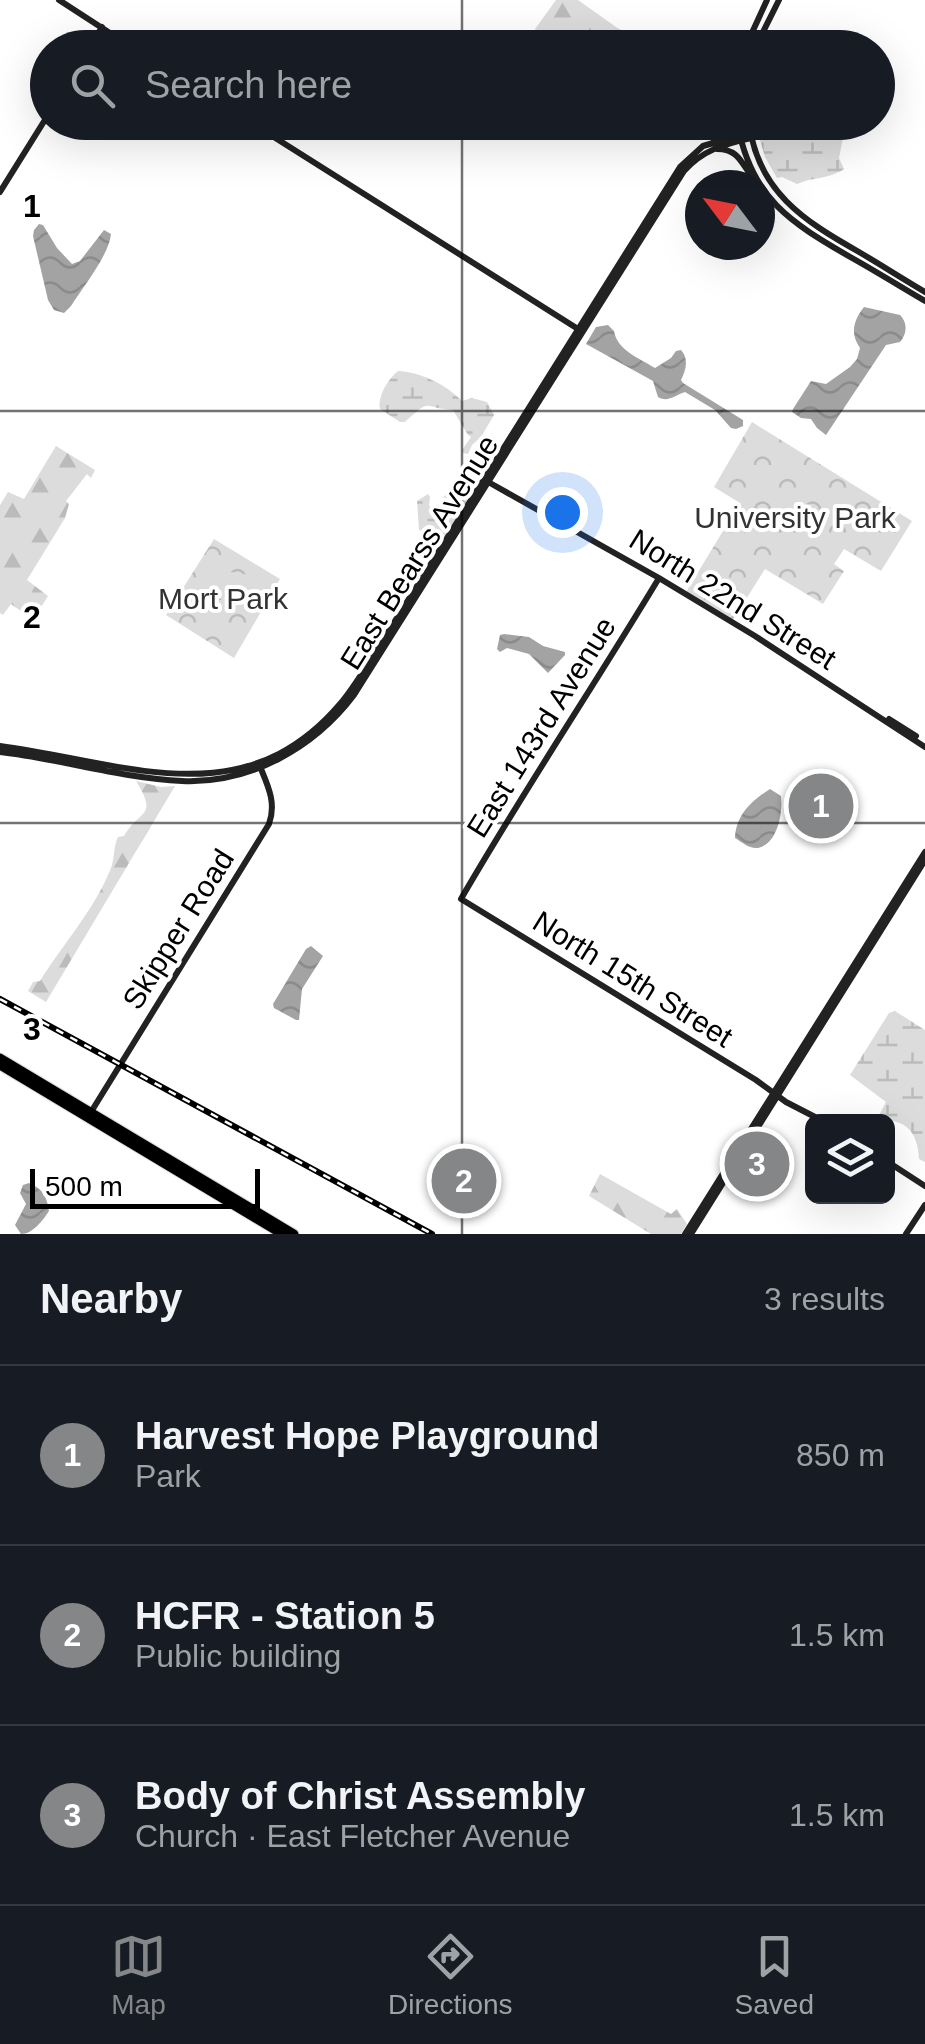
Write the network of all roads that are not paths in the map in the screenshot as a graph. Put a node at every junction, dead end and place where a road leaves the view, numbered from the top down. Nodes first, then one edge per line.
1 (58, 0) edge
2 (767, 0) edge
3 (780, 0) edge
4 (102, 28) joint
5 (105, 30) edge
6 (753, 30) edge
7 (763, 30) edge
8 (32, 140) edge
9 (279, 140) edge
10 (717, 140) edge
11 (730, 140) edge
12 (741, 140) edge
13 (753, 140) edge
14 (711, 146) junction
15 (748, 170) edge
16 (751, 170) edge
17 (0, 192) edge
18 (775, 205) edge
19 (925, 292) edge
20 (925, 301) edge
21 (581, 331) junction
22 (488, 481) junction
23 (659, 578) junction
24 (870, 710) junction
25 (889, 724) junction
26 (900, 726) junction
27 (925, 744) edge
28 (0, 749) edge
29 (259, 765) junction
30 (925, 852) edge
31 (925, 860) edge
32 (461, 899) joint
33 (849, 978) junction
34 (0, 1062) edge
35 (778, 1094) junction
36 (807, 1114) edge
37 (88, 1116) junction
38 (895, 1167) edge
39 (925, 1186) edge
40 (925, 1205) edge
41 (282, 1234) edge
42 (294, 1234) edge
43 (689, 1234) edge
44 (906, 1234) edge

1 - 4 main road
2 - 6 main road
3 - 7 main road
4 - 5 main road
8 - 17 main road
9 - 21 main road
10 - 14 main road
11 - 14 main road, East Bearss Avenue
12 - 16 main road
13 - 19 main road
14 - 15 main road
14 - 21 main road, East Bearss Avenue
18 - 20 main road
21 - 22 main road, East Bearss Avenue
22 - 23 main road, North 22nd Street
22 - 29 main road, East Bearss Avenue
23 - 24 main road, North 22nd Street
23 - 32 main road, East 143rd Avenue
24 - 25 main road, North 22nd Street
24 - 26 main road, North 22nd Street
25 - 26 main road
25 - 27 main road, North 22nd Street
26 - 27 main road, North 22nd Street
28 - 29 main road, East Bearss Avenue
29 - 37 main road, Skipper Road
30 - 33 main road
31 - 33 main road
32 - 35 main road, North 15th Street
33 - 35 main road
34 - 37 main road
35 - 36 main road, North 15th Street
35 - 43 main road
35 - 43 main road
37 - 41 main road
37 - 42 main road
38 - 39 main road
40 - 44 main road

